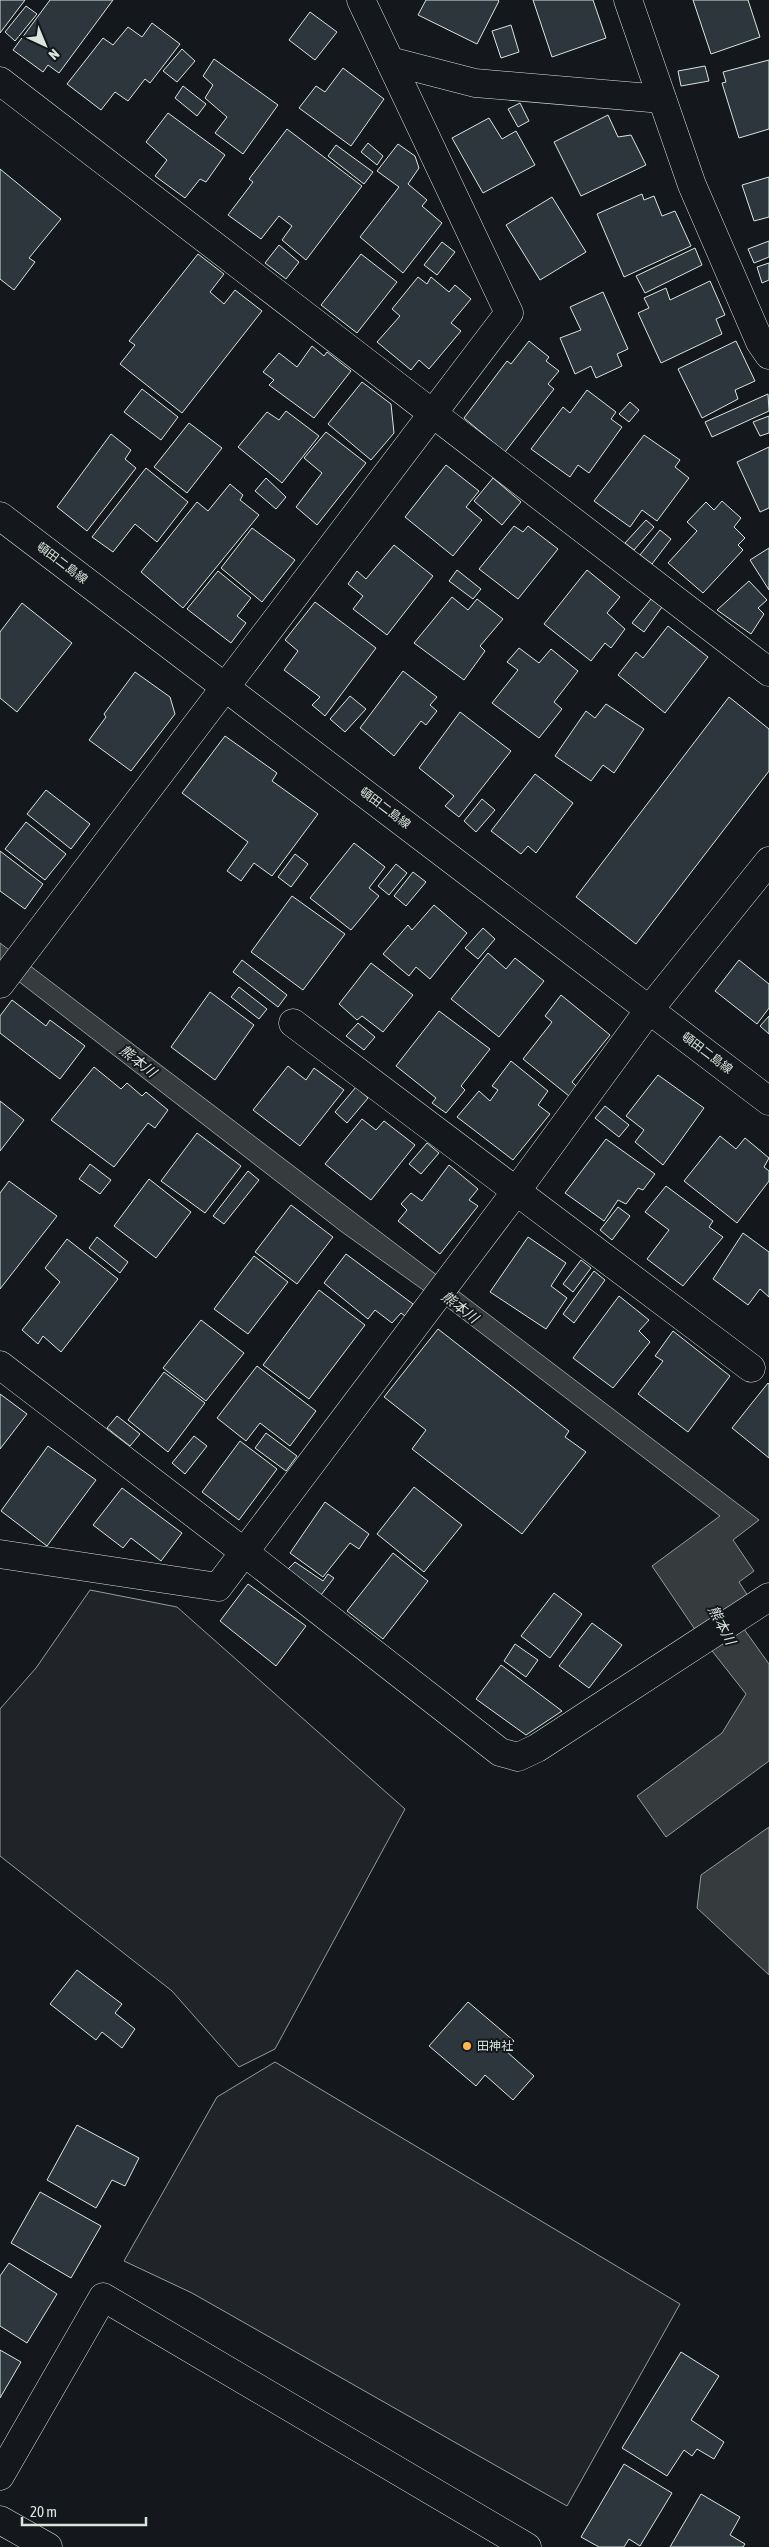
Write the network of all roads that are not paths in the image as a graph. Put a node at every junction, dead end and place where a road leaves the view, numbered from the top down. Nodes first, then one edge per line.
1 (362, 0) edge
2 (628, 0) edge
3 (390, 61) junction
4 (0, 81) edge
5 (662, 99) junction
6 (769, 355) edge
7 (431, 413) junction
8 (0, 516) edge
9 (769, 672) edge
10 (225, 686) junction
11 (769, 861) edge
12 (0, 984) edge
13 (649, 1010) junction
14 (293, 1023) dead end
15 (769, 1100) edge
16 (517, 1190) junction
17 (0, 1365) edge
18 (751, 1368) dead end
19 (244, 1552) junction
20 (0, 1554) edge
21 (769, 1597) edge
22 (0, 2476) edge
23 (0, 2520) edge
24 (48, 2547) edge
25 (527, 2547) edge

1 - 3 street
2 - 5 street
3 - 5 street
3 - 7 street
4 - 7 street
5 - 6 street
7 - 9 street
7 - 10 street
8 - 10 street, 頓田二島線
10 - 12 street
10 - 13 street, 頓田二島線
11 - 13 street
13 - 15 street, 頓田二島線
13 - 16 street
14 - 16 street
16 - 18 street
16 - 19 street
17 - 19 street
19 - 20 street
19 - 21 street
22 - 25 street
23 - 24 street

